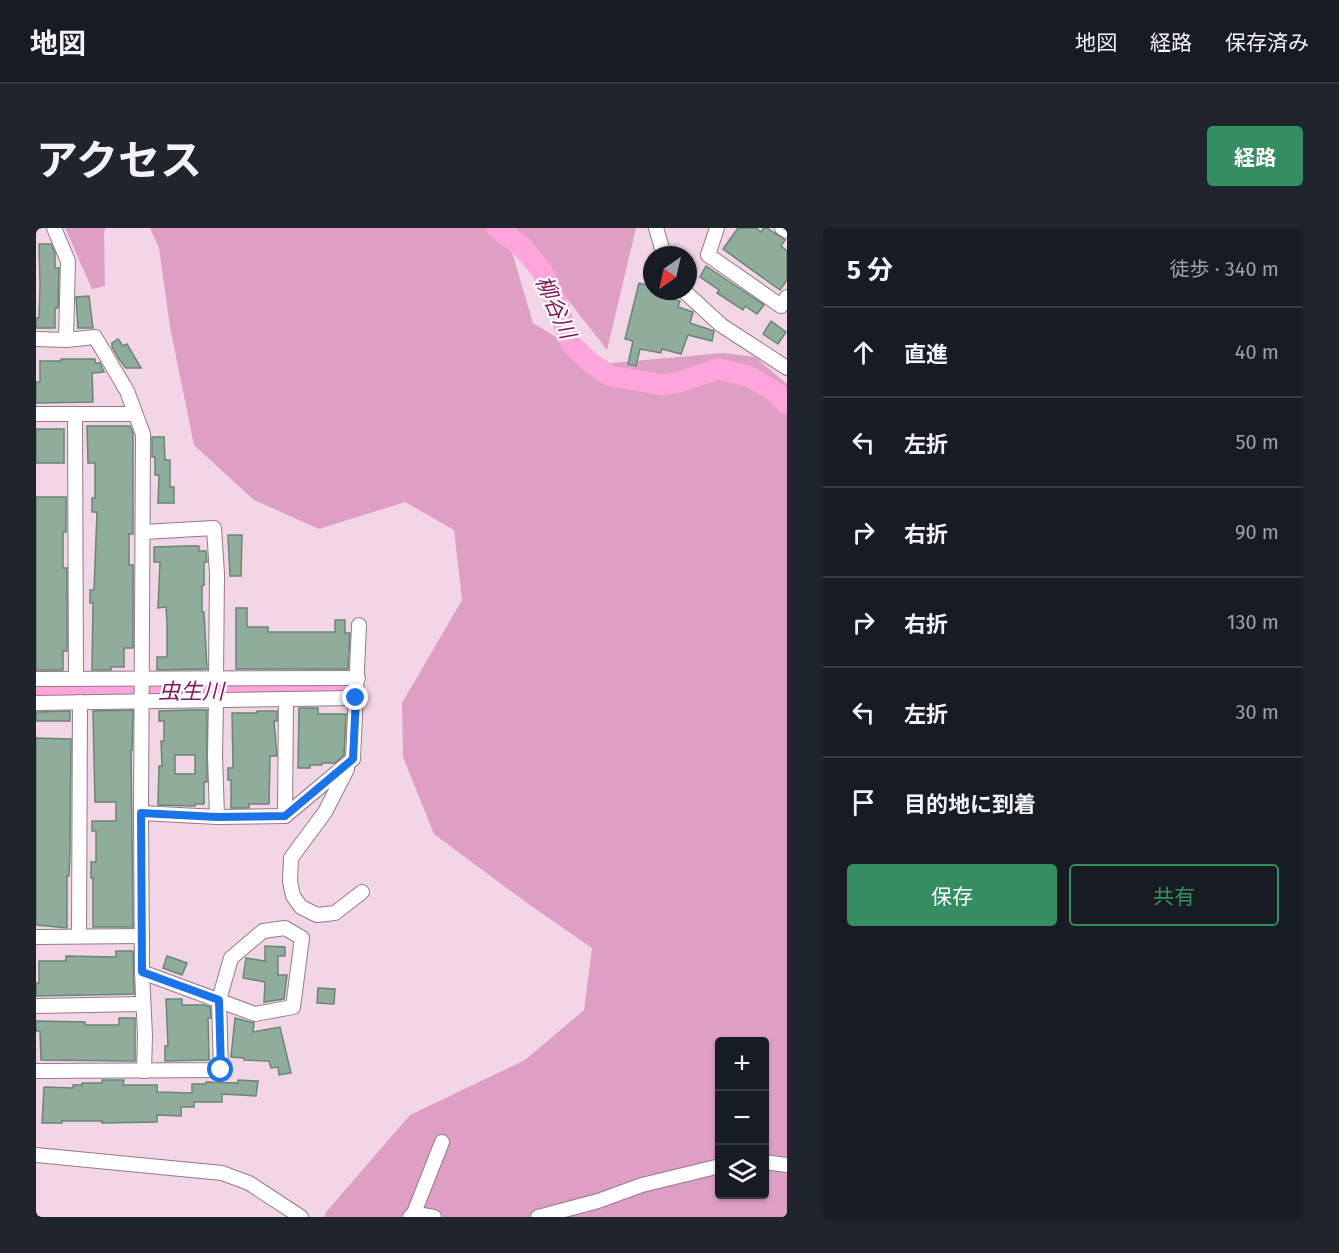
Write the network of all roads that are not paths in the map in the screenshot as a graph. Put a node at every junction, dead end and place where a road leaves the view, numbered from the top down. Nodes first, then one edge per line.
1 (54, 228) edge
2 (656, 228) edge
3 (717, 228) edge
4 (782, 228) edge
5 (787, 231) edge
6 (661, 246) edge
7 (787, 297) edge
8 (694, 300) edge
9 (36, 339) edge
10 (66, 340) junction
11 (787, 368) edge
12 (36, 414) edge
13 (75, 414) junction
14 (135, 414) junction
15 (143, 532) junction
16 (359, 625) dead end
17 (216, 678) junction
18 (357, 678) junction
19 (36, 679) edge
20 (76, 679) junction
21 (142, 679) junction
22 (356, 698) junction
23 (286, 699) junction
24 (216, 700) junction
25 (142, 701) junction
26 (80, 702) junction
27 (36, 703) edge
28 (353, 759) junction
29 (141, 813) junction
30 (285, 816) junction
31 (217, 817) junction
32 (362, 892) dead end
33 (79, 935) junction
34 (142, 936) junction
35 (36, 937) edge
36 (142, 972) junction
37 (219, 1000) junction
38 (143, 1004) junction
39 (36, 1006) edge
40 (36, 1071) edge
41 (144, 1071) junction
42 (442, 1142) dead end
43 (36, 1155) edge
44 (769, 1163) edge
45 (787, 1165) edge
46 (715, 1167) edge
47 (412, 1215) edge
48 (301, 1217) edge
49 (434, 1217) edge
50 (538, 1217) edge

1 - 10 street
2 - 6 street
3 - 7 street
4 - 5 street
8 - 11 street
9 - 10 street
10 - 14 street
12 - 13 street
13 - 14 street
13 - 20 street
14 - 15 street
15 - 17 street
15 - 21 street
16 - 18 street
17 - 18 street
17 - 21 street
18 - 22 street
19 - 20 street
20 - 21 street
21 - 25 street
22 - 23 street
22 - 28 street
23 - 24 street
23 - 30 street
24 - 25 street
24 - 31 street
25 - 26 street
25 - 29 street
26 - 27 street
26 - 33 street
28 - 30 street
28 - 32 street
29 - 31 street
29 - 34 street
30 - 31 street
33 - 34 street
33 - 35 street
34 - 36 street
36 - 37 street
36 - 38 street
37 - 37 street
37 - 41 street
38 - 39 street
38 - 41 street
40 - 41 street
42 - 47 street
43 - 48 street
44 - 45 street
46 - 50 street
47 - 49 street

